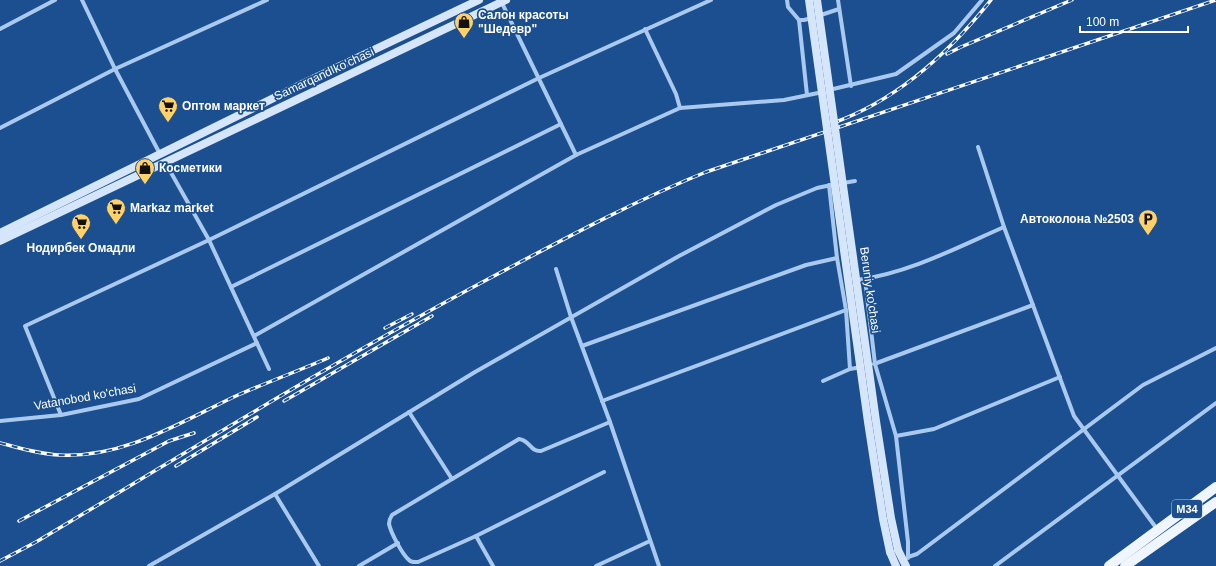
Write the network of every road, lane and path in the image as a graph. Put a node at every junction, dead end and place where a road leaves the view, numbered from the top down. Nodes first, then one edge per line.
1 (55, 0) edge
2 (82, 0) edge
3 (268, 0) edge
4 (479, 0) edge
5 (711, 0) edge
6 (787, 0) edge
7 (809, 0) edge
8 (817, 0) edge
9 (838, 0) edge
10 (982, 0) edge
11 (503, 1) edge
12 (839, 9) junction
13 (798, 20) junction
14 (0, 29) edge
15 (645, 30) junction
16 (116, 69) junction
17 (539, 78) junction
18 (851, 86) junction
19 (807, 95) junction
20 (680, 108) junction
21 (561, 124) junction
22 (0, 128) edge
23 (978, 147) dead end
24 (160, 154) junction
25 (576, 155) junction
26 (164, 162) junction
27 (855, 181) dead end
28 (829, 185) junction
29 (1004, 227) junction
30 (0, 233) edge
31 (209, 240) junction
32 (0, 241) edge
33 (837, 258) junction
34 (556, 270) dead end
35 (865, 279) junction
36 (843, 282) junction
37 (231, 287) junction
38 (1033, 305) junction
39 (846, 310) junction
40 (571, 317) junction
41 (254, 336) junction
42 (257, 343) junction
43 (582, 346) junction
44 (1216, 348) edge
45 (875, 364) junction
46 (269, 369) dead end
47 (850, 369) junction
48 (1060, 377) junction
49 (823, 381) dead end
50 (602, 402) junction
51 (1216, 403) edge
52 (409, 412) junction
53 (61, 415) junction
54 (0, 421) edge
55 (610, 422) junction
56 (1084, 430) junction
57 (896, 436) junction
58 (604, 472) dead end
59 (1118, 475) junction
60 (452, 478) junction
61 (1216, 487) edge
62 (275, 494) junction
63 (1216, 502) edge
64 (1158, 531) junction
65 (476, 536) junction
66 (650, 541) junction
67 (398, 542) junction
68 (894, 551) junction
69 (905, 563) edge
70 (149, 566) edge
71 (319, 566) edge
72 (359, 566) edge
73 (493, 566) edge
74 (596, 566) edge
75 (659, 566) edge
76 (896, 566) edge
77 (995, 566) edge
78 (1109, 566) edge
79 (1125, 566) edge

1 - 14 street
2 - 16 street
3 - 16 street
4 - 24 main road, Samarqand ko'chasi
5 - 15 street
6 - 13 street
7 - 68 main road, Beruniy ko'chasi, bridge
8 - 68 main road, Beruniy ko'chasi, bridge
9 - 12 street
10 - 18 street
11 - 17 street
11 - 26 main road, Samarqand ko'chasi
12 - 13 street
12 - 18 street
13 - 19 street
15 - 17 street
15 - 20 street
16 - 22 street
16 - 24 street
17 - 21 street
17 - 31 street
18 - 19 street
19 - 20 street
20 - 25 street
21 - 25 street
21 - 37 street
23 - 29 street
24 - 30 main road, Samarqand ko'chasi
25 - 41 street
26 - 31 street
26 - 32 main road, Samarqand ko'chasi
27 - 28 street
28 - 33 street
28 - 40 street
29 - 35 street
29 - 38 street
31 - 37 street
31 - 53 street
33 - 36 street
33 - 43 street
34 - 40 street
35 - 36 street
35 - 45 street
36 - 39 street
37 - 41 street
38 - 45 street
38 - 48 street
39 - 47 street
39 - 50 street
40 - 43 street
40 - 52 street
41 - 42 street
42 - 46 street
42 - 53 street, Vatanobod ko'chasi
43 - 50 street
44 - 56 street
45 - 47 street
45 - 57 street
47 - 49 street
48 - 56 street
48 - 57 street
50 - 55 street
51 - 59 street
52 - 60 street
52 - 62 street
53 - 54 street, Vatanobod ko'chasi
55 - 60 street
55 - 66 street
56 - 59 street
56 - 69 street
57 - 69 street
58 - 65 street
59 - 64 street
59 - 77 street
60 - 67 street
61 - 64 main road, M34
62 - 70 street
62 - 71 street
63 - 79 main road, M34
64 - 78 main road, M34
65 - 67 street
65 - 73 street
66 - 74 street
66 - 75 street
67 - 72 street
68 - 69 main road, Beruniy ko'chasi
68 - 76 main road, Beruniy ko'chasi

